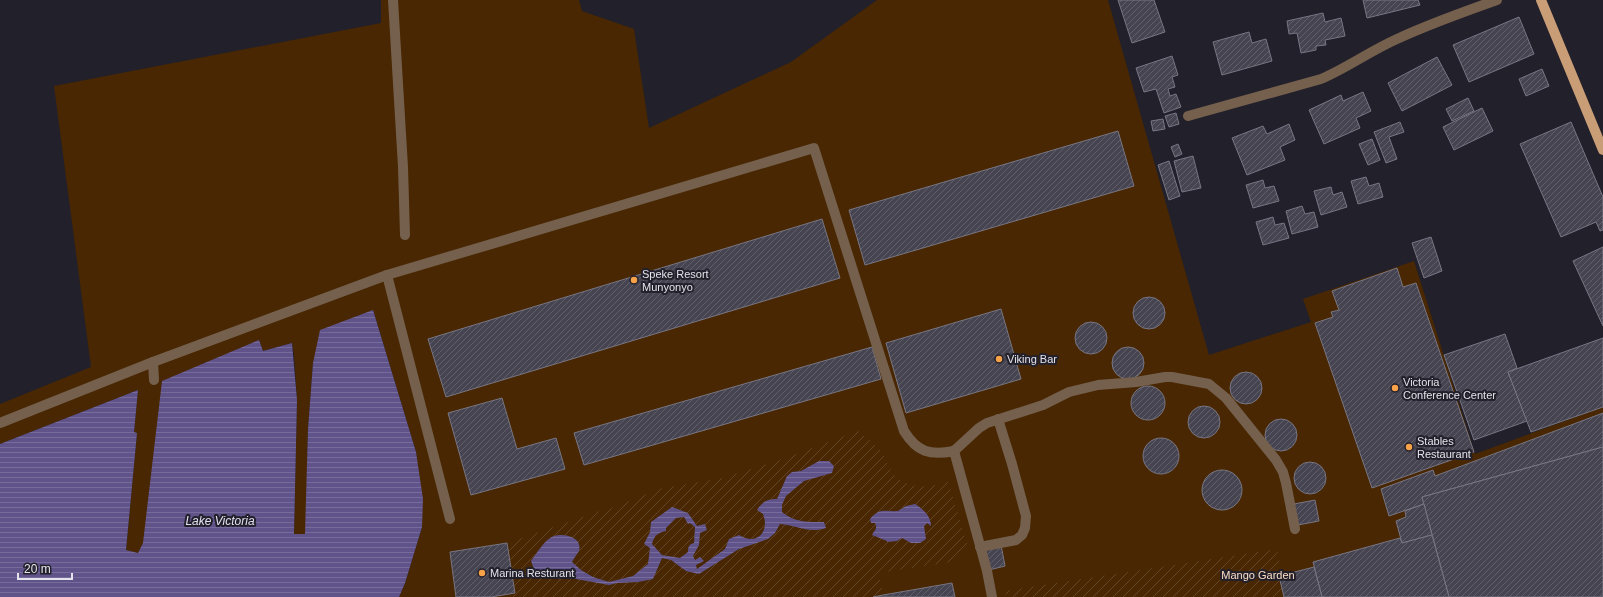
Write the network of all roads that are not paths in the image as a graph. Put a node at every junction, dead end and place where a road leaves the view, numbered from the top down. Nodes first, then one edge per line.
1 (393, 0) edge
2 (1496, 0) edge
3 (1541, 0) edge
4 (1188, 116) dead end
5 (1600, 135) edge
6 (1603, 150) edge
7 (405, 235) dead end
8 (387, 275) junction
9 (153, 362) junction
10 (154, 380) dead end
11 (998, 419) junction
12 (0, 423) edge
13 (954, 451) junction
14 (450, 519) dead end
15 (1294, 529) dead end
16 (980, 547) junction
17 (987, 571) junction
18 (989, 586) junction
19 (986, 597) edge
20 (992, 597) edge
21 (996, 597) edge

1 - 7 lane
2 - 4 lane
3 - 5 main road
5 - 6 main road
8 - 9 lane
8 - 13 lane
8 - 14 lane
9 - 10 lane
9 - 12 lane
11 - 13 lane
11 - 15 lane
11 - 16 lane
13 - 16 lane
16 - 17 lane
17 - 18 lane
17 - 21 lane
18 - 19 lane
18 - 20 lane

